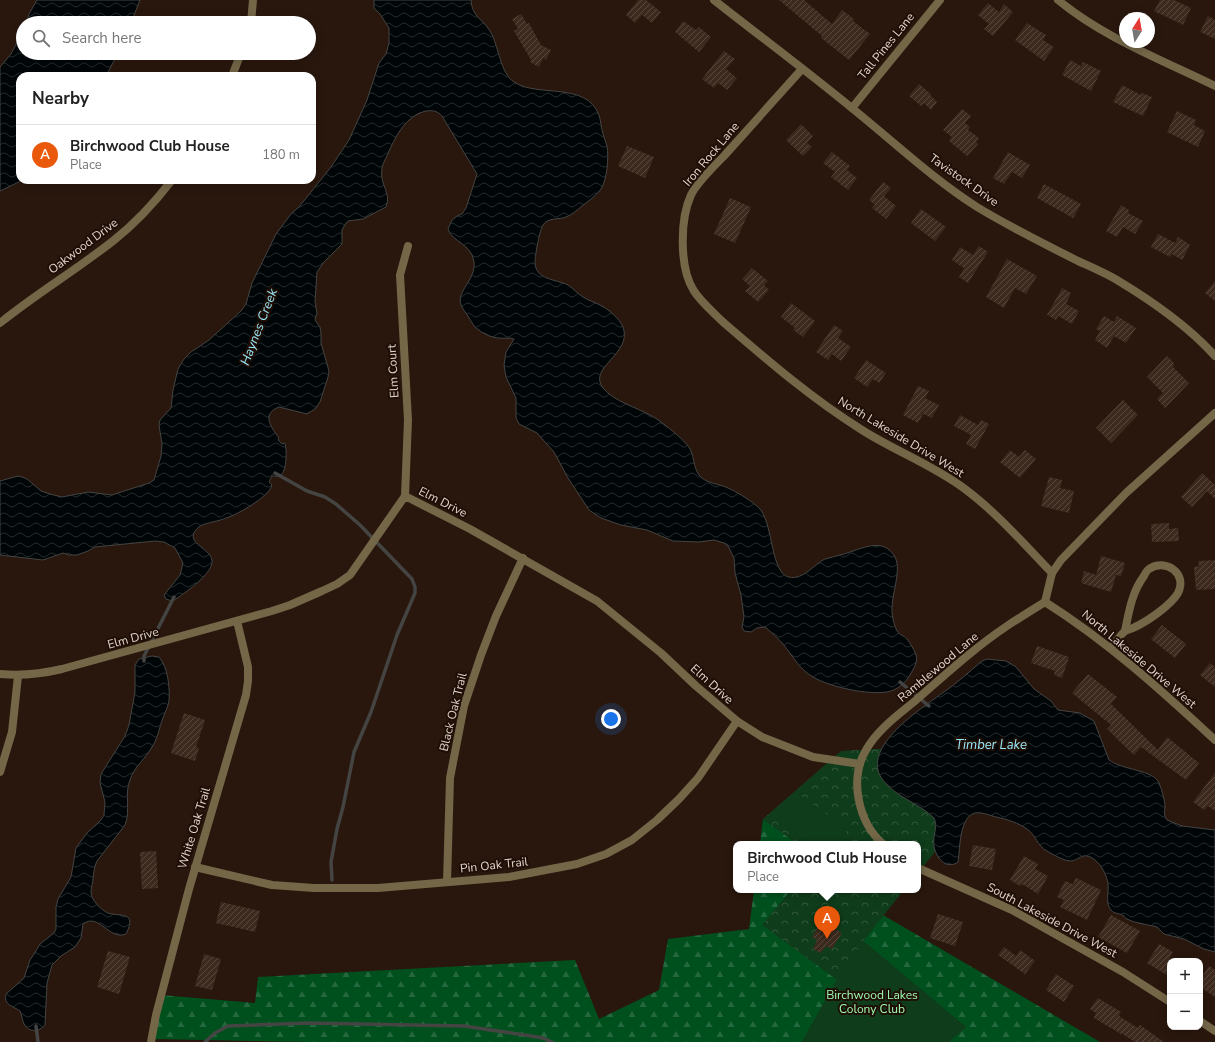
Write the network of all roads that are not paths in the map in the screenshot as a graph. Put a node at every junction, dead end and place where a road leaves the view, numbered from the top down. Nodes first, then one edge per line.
1 (253, 0) edge
2 (714, 0) edge
3 (940, 0) edge
4 (1058, 0) edge
5 (252, 16) edge
6 (238, 60) edge
7 (802, 69) junction
8 (234, 72) edge
9 (1215, 86) edge
10 (852, 108) junction
11 (169, 184) edge
12 (408, 246) dead end
13 (686, 274) joint
14 (0, 323) edge
15 (1215, 356) edge
16 (1215, 413) edge
17 (405, 496) junction
18 (524, 558) junction
19 (1052, 573) junction
20 (1045, 602) junction
21 (237, 621) junction
22 (1125, 631) junction
23 (1110, 648) junction
24 (0, 674) edge
25 (18, 676) junction
26 (737, 721) junction
27 (1215, 740) edge
28 (860, 764) junction
29 (0, 772) edge
30 (881, 841) edge
31 (195, 867) junction
32 (921, 869) edge
33 (447, 882) junction
34 (1167, 1000) edge
35 (1203, 1023) edge
36 (1215, 1031) edge
37 (151, 1042) edge

1 - 5 street
2 - 7 street, Tavistock Drive
3 - 10 street, Tall Pines Lane
4 - 9 street
6 - 8 street
7 - 10 street, Tavistock Drive
7 - 13 street, Iron Rock Lane
10 - 15 street, Tavistock Drive
11 - 14 street, Oakwood Drive
12 - 17 street, Elm Court
13 - 19 street, North Lakeside Drive West
16 - 19 street
17 - 18 street, Elm Drive
17 - 21 street, Elm Drive
18 - 26 street, Elm Drive
18 - 33 street, Black Oak Trail
19 - 20 street
20 - 23 street, North Lakeside Drive West
20 - 28 street, Ramblewood Lane
21 - 25 street, Elm Drive
21 - 31 street, White Oak Trail
22 - 22 street
22 - 23 street
23 - 27 street, North Lakeside Drive West
24 - 25 street, Elm Drive
25 - 29 street
26 - 28 street, Elm Drive
26 - 33 street, Pin Oak Trail
28 - 30 street
31 - 33 street, Pin Oak Trail
31 - 37 street, White Oak Trail
32 - 34 street, South Lakeside Drive West
35 - 36 street

